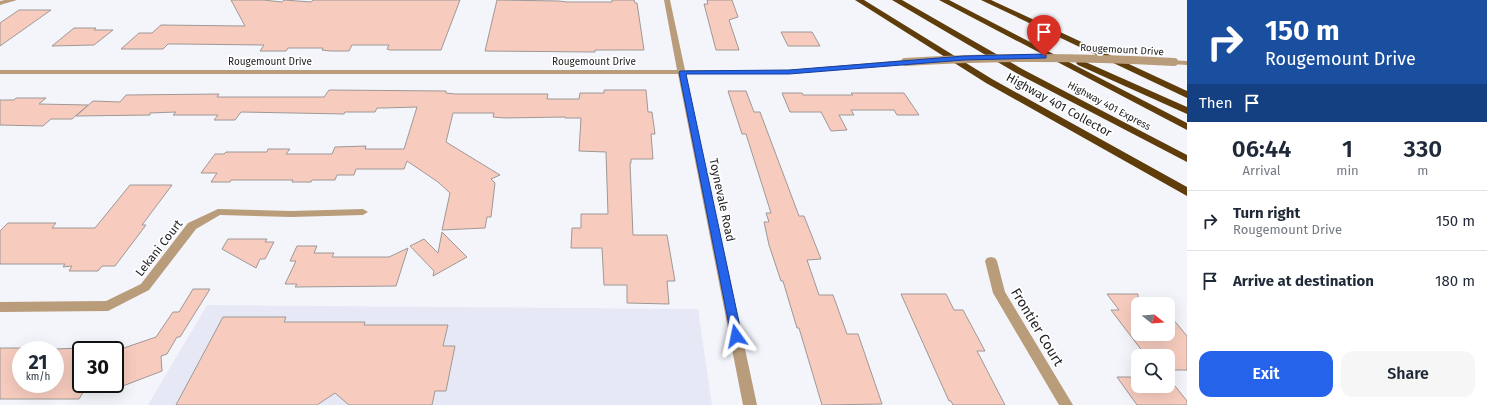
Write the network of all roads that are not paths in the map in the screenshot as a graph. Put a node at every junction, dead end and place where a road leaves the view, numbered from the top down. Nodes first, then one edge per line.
1 (14, 0) edge
2 (667, 0) edge
3 (859, 0) edge
4 (896, 0) edge
5 (943, 0) edge
6 (985, 0) edge
7 (0, 3) edge
8 (1007, 32) junction
9 (1187, 63) edge
10 (0, 72) edge
11 (682, 72) junction
12 (1187, 94) edge
13 (1187, 111) edge
14 (1187, 127) edge
15 (1187, 159) edge
16 (1187, 192) edge
17 (363, 212) dead end
18 (991, 260) dead end
19 (0, 307) edge
20 (750, 405) edge
21 (1066, 405) edge

1 - 7 street
2 - 11 street, Toynevale Road
3 - 16 highway, Highway 401 Collector
4 - 15 highway, Highway 401 Express
5 - 8 highway, Highway 401 Express
6 - 12 highway
8 - 13 highway
8 - 14 highway, Highway 401 Express
9 - 11 street, Rougemount Drive, bridge
10 - 11 street, Rougemount Drive
11 - 20 street, Toynevale Road
17 - 19 street, Lekani Court
18 - 21 street, Frontier Court

